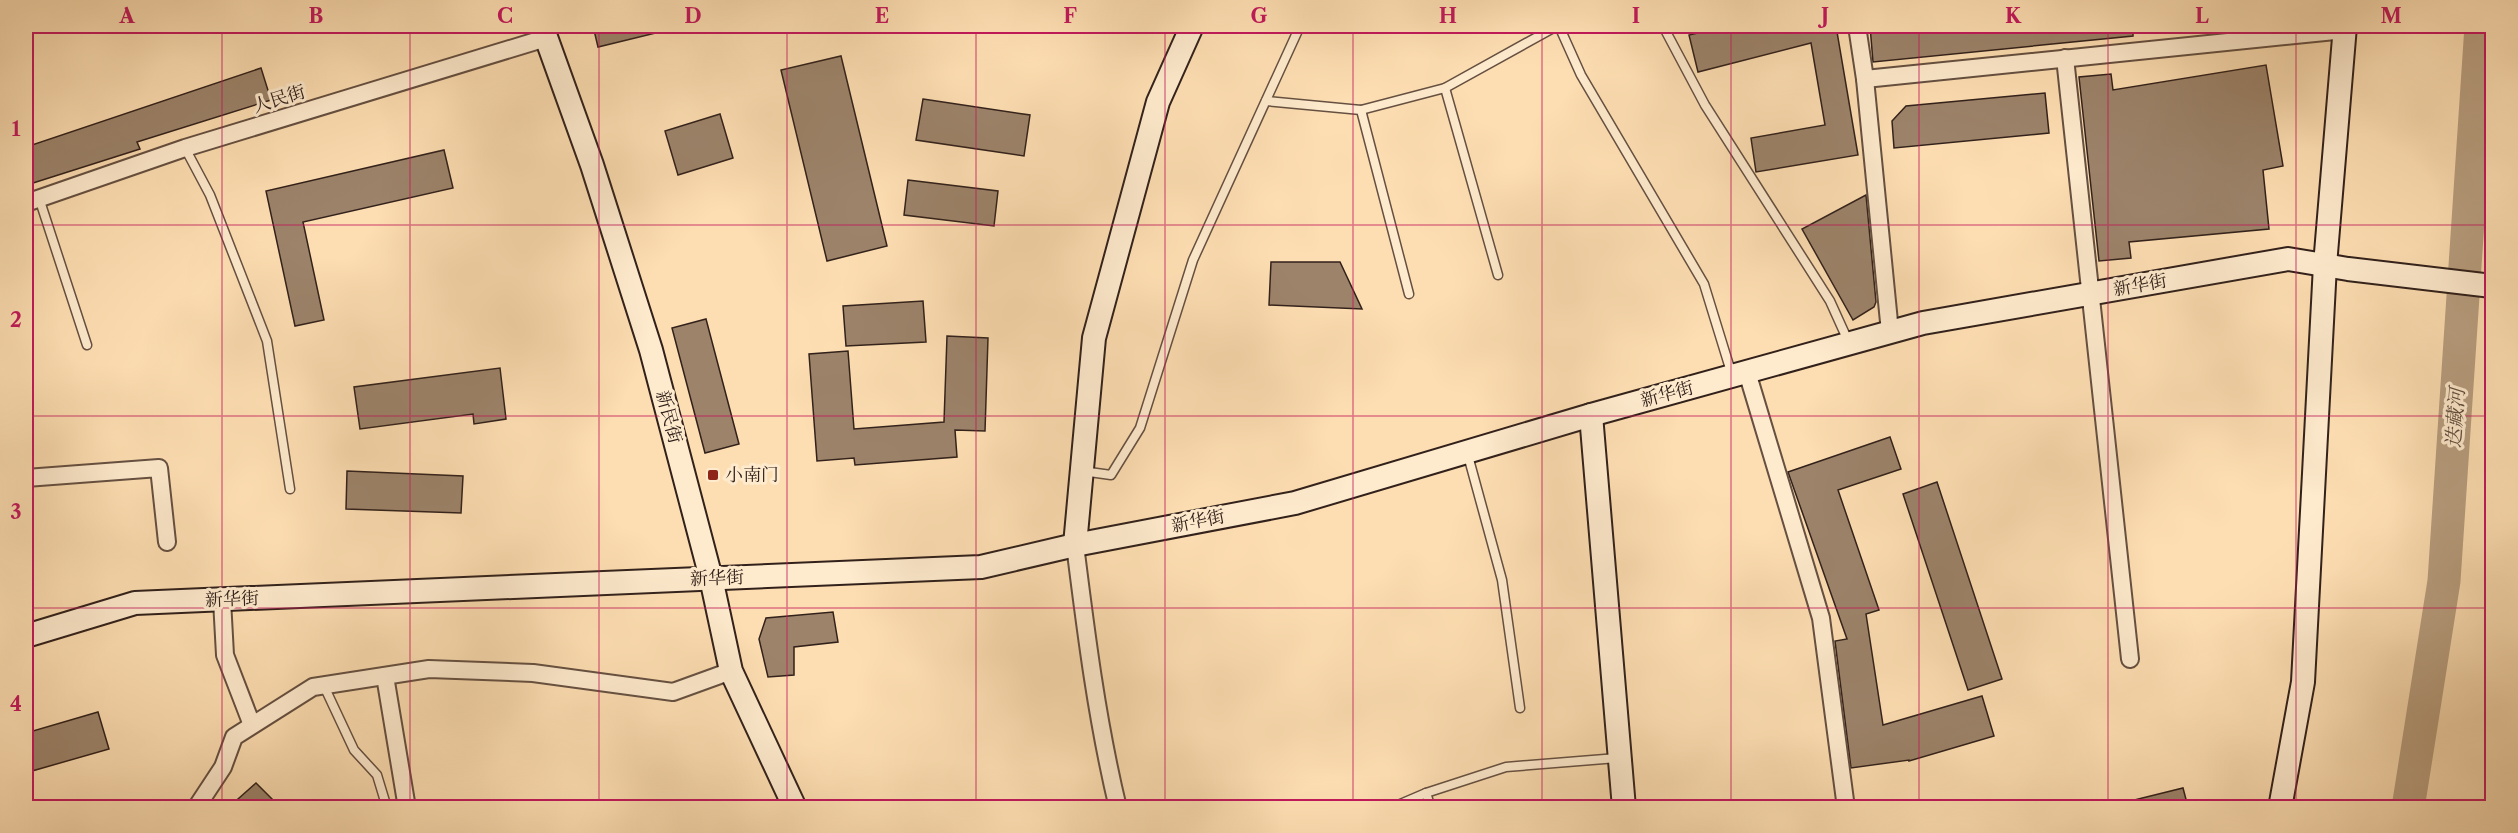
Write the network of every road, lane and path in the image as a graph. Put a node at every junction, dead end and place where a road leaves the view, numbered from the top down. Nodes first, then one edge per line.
1 (1192, 26) edge
2 (1300, 26) edge
3 (1558, 26) edge
4 (1663, 26) edge
5 (1857, 26) edge
6 (2345, 28) edge
7 (544, 32) edge
8 (2065, 58) junction
9 (1865, 79) junction
10 (1445, 88) junction
11 (1266, 101) junction
12 (1361, 111) junction
13 (185, 148) junction
14 (32, 200) edge
15 (2325, 265) junction
16 (1498, 275) dead end
17 (2493, 286) edge
18 (1409, 294) dead end
19 (2091, 294) junction
20 (1890, 332) junction
21 (1849, 344) junction
22 (87, 345) dead end
23 (1740, 374) junction
24 (1591, 415) junction
25 (1467, 451) junction
26 (1082, 471) junction
27 (26, 478) edge
28 (291, 489) dead end
29 (167, 542) dead end
30 (1075, 545) junction
31 (711, 578) junction
32 (222, 600) junction
33 (26, 636) edge
34 (2130, 659) dead end
35 (731, 671) junction
36 (385, 676) junction
37 (324, 686) junction
38 (1520, 708) dead end
39 (252, 725) junction
40 (1621, 758) junction
41 (1426, 793) junction
42 (196, 807) edge
43 (387, 807) edge
44 (407, 807) edge
45 (795, 807) edge
46 (1118, 807) edge
47 (1391, 807) edge
48 (1431, 807) edge
49 (1624, 807) edge
50 (1846, 807) edge
51 (2280, 807) edge

1 - 26 street
2 - 11 lane
3 - 10 lane
3 - 23 lane
4 - 21 lane
5 - 9 street
6 - 8 street
6 - 15 street
7 - 13 street, 人民街
7 - 31 street, 新民街
8 - 9 street
8 - 19 street
9 - 20 street
10 - 12 lane
10 - 16 lane
11 - 12 lane
11 - 26 lane
12 - 18 lane
13 - 14 street, 人民街
13 - 28 lane
14 - 22 lane
15 - 17 street, 新华街
15 - 19 street, 新华街
15 - 51 street
19 - 20 street, 新华街
19 - 34 street
20 - 21 street, 新华街
21 - 23 street, 新华街
23 - 24 street, 新华街
23 - 50 street
24 - 25 street, 新华街
24 - 40 street
25 - 30 street, 新华街
25 - 38 lane
26 - 30 street
27 - 29 street
30 - 31 street, 新华街
30 - 46 street
31 - 32 street, 新华街
31 - 35 street, 新民街
32 - 33 street, 新华街
32 - 39 street
35 - 36 street
35 - 45 street, 新民街
36 - 37 street
36 - 44 street
37 - 39 street
37 - 43 lane
39 - 42 street
40 - 41 lane
40 - 49 street
41 - 47 lane
41 - 48 lane

